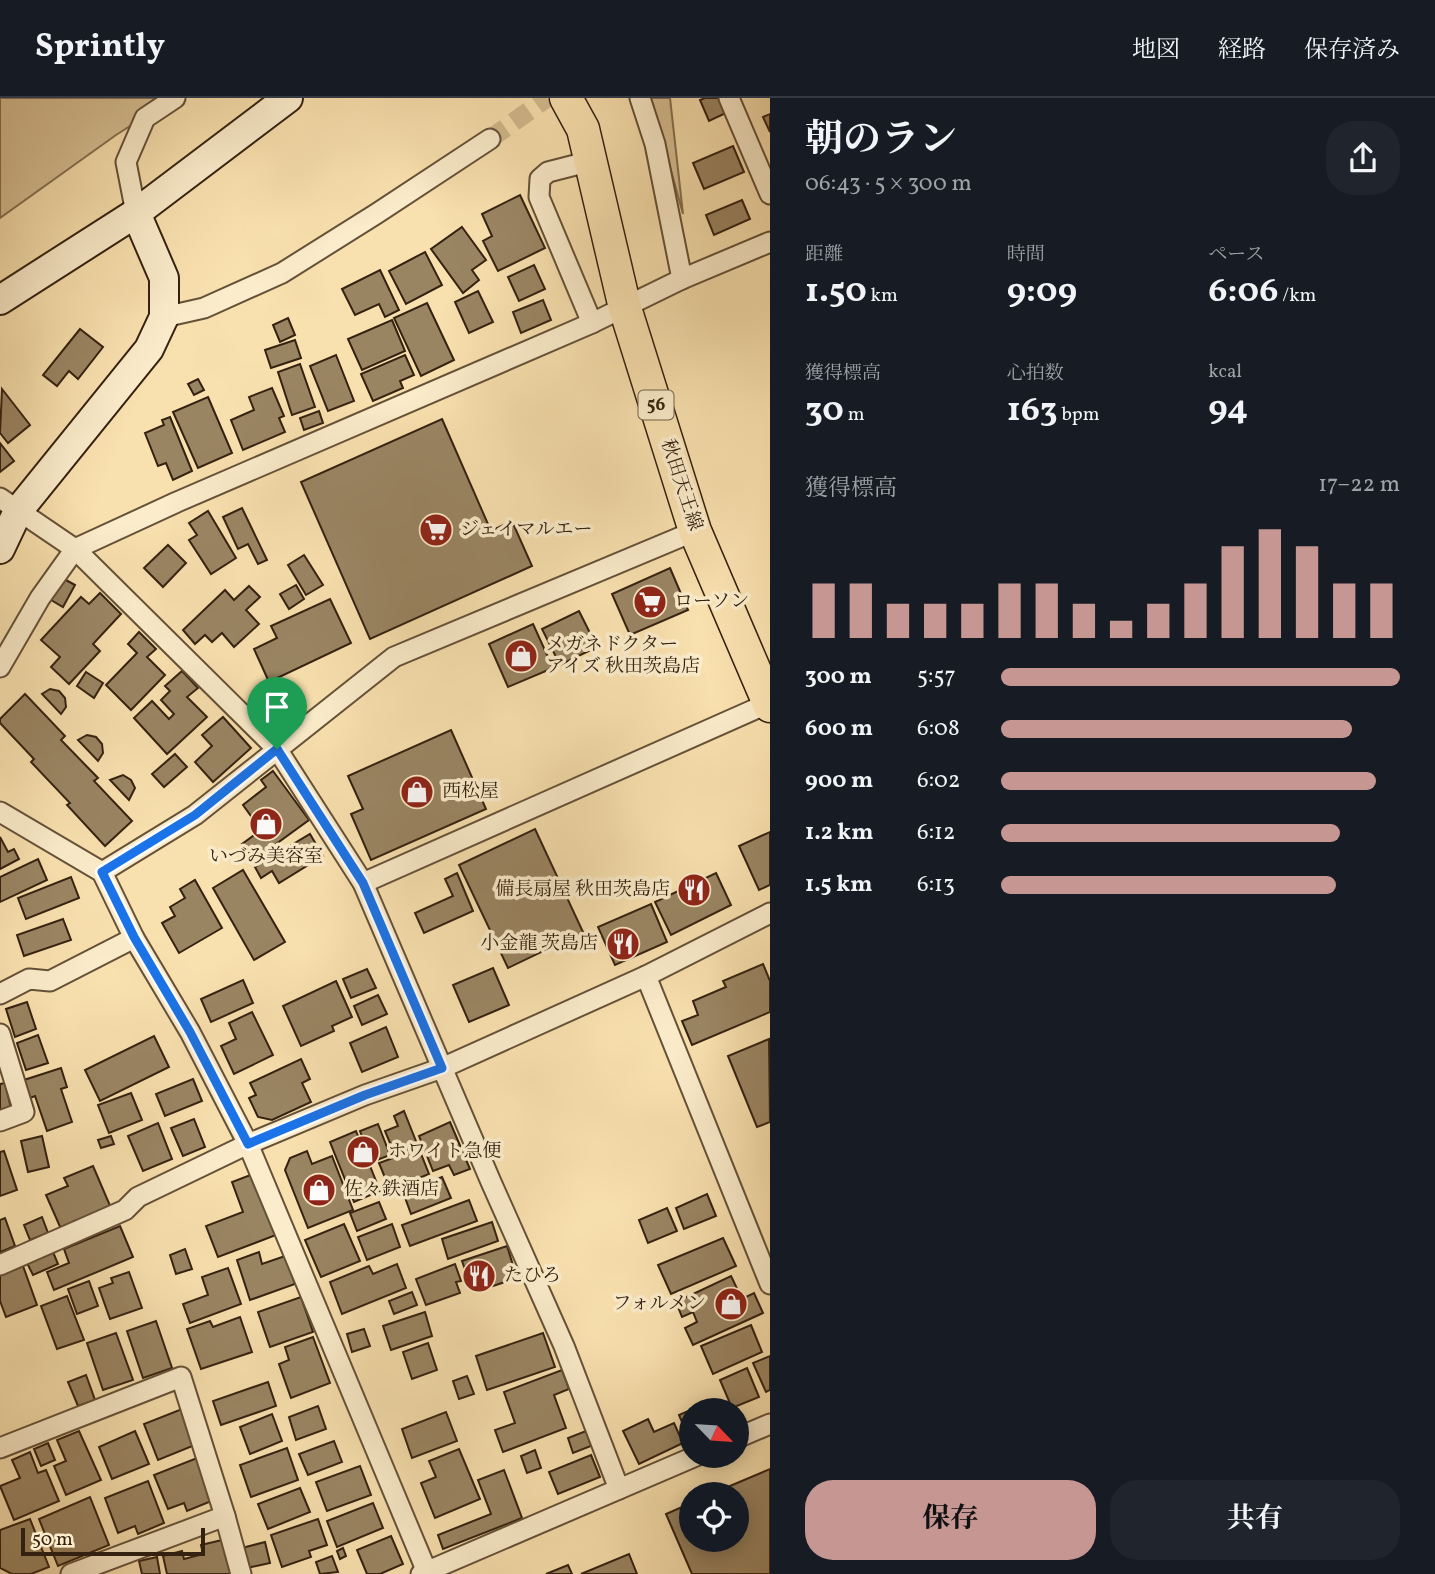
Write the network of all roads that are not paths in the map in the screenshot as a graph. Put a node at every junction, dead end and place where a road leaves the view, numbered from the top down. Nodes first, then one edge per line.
1 (175, 98) edge
2 (288, 98) edge
3 (566, 98) edge
4 (640, 98) edge
5 (729, 98) edge
6 (490, 139) tunnel mouth
7 (591, 161) junction
8 (770, 194) edge
9 (136, 214) junction
10 (770, 242) edge
11 (682, 279) junction
12 (0, 300) edge
13 (625, 308) junction
14 (164, 317) junction
15 (592, 323) junction
16 (9, 505) edge
17 (695, 531) junction
18 (0, 549) edge
19 (75, 549) junction
20 (0, 667) edge
21 (769, 704) edge
22 (277, 749) junction
23 (0, 813) edge
24 (102, 872) junction
25 (363, 883) junction
26 (770, 914) edge
27 (134, 937) junction
28 (646, 976) junction
29 (0, 994) edge
30 (0, 1034) edge
31 (442, 1068) junction
32 (0, 1121) edge
33 (248, 1144) junction
34 (0, 1265) edge
35 (770, 1284) edge
36 (770, 1424) edge
37 (749, 1433) edge
38 (0, 1448) edge
39 (679, 1463) edge
40 (619, 1489) junction
41 (225, 1516) junction
42 (424, 1573) edge
43 (71, 1574) edge
44 (241, 1574) edge

1 - 9 street
2 - 9 street
3 - 7 main road, 秋田天王線 / 56
4 - 11 street
5 - 8 street
6 - 14 street
7 - 13 main road, 秋田天王線 / 56
7 - 15 street
9 - 12 street
9 - 14 street
10 - 11 street
11 - 13 street
13 - 15 street
13 - 17 main road, 秋田天王線 / 56
14 - 16 street
15 - 19 street
16 - 18 street
16 - 19 street
17 - 21 main road, 秋田天王線 / 56
17 - 22 street
19 - 20 street
19 - 22 street
21 - 25 street
22 - 24 street
22 - 25 street
23 - 24 street
24 - 27 street
25 - 31 street
26 - 28 street
27 - 29 street
27 - 33 street
28 - 31 street
28 - 35 street
30 - 32 street
31 - 33 street
31 - 40 street
33 - 34 street
33 - 42 street
36 - 37 street
38 - 41 street
39 - 40 street
40 - 42 street
41 - 43 street
41 - 44 street

